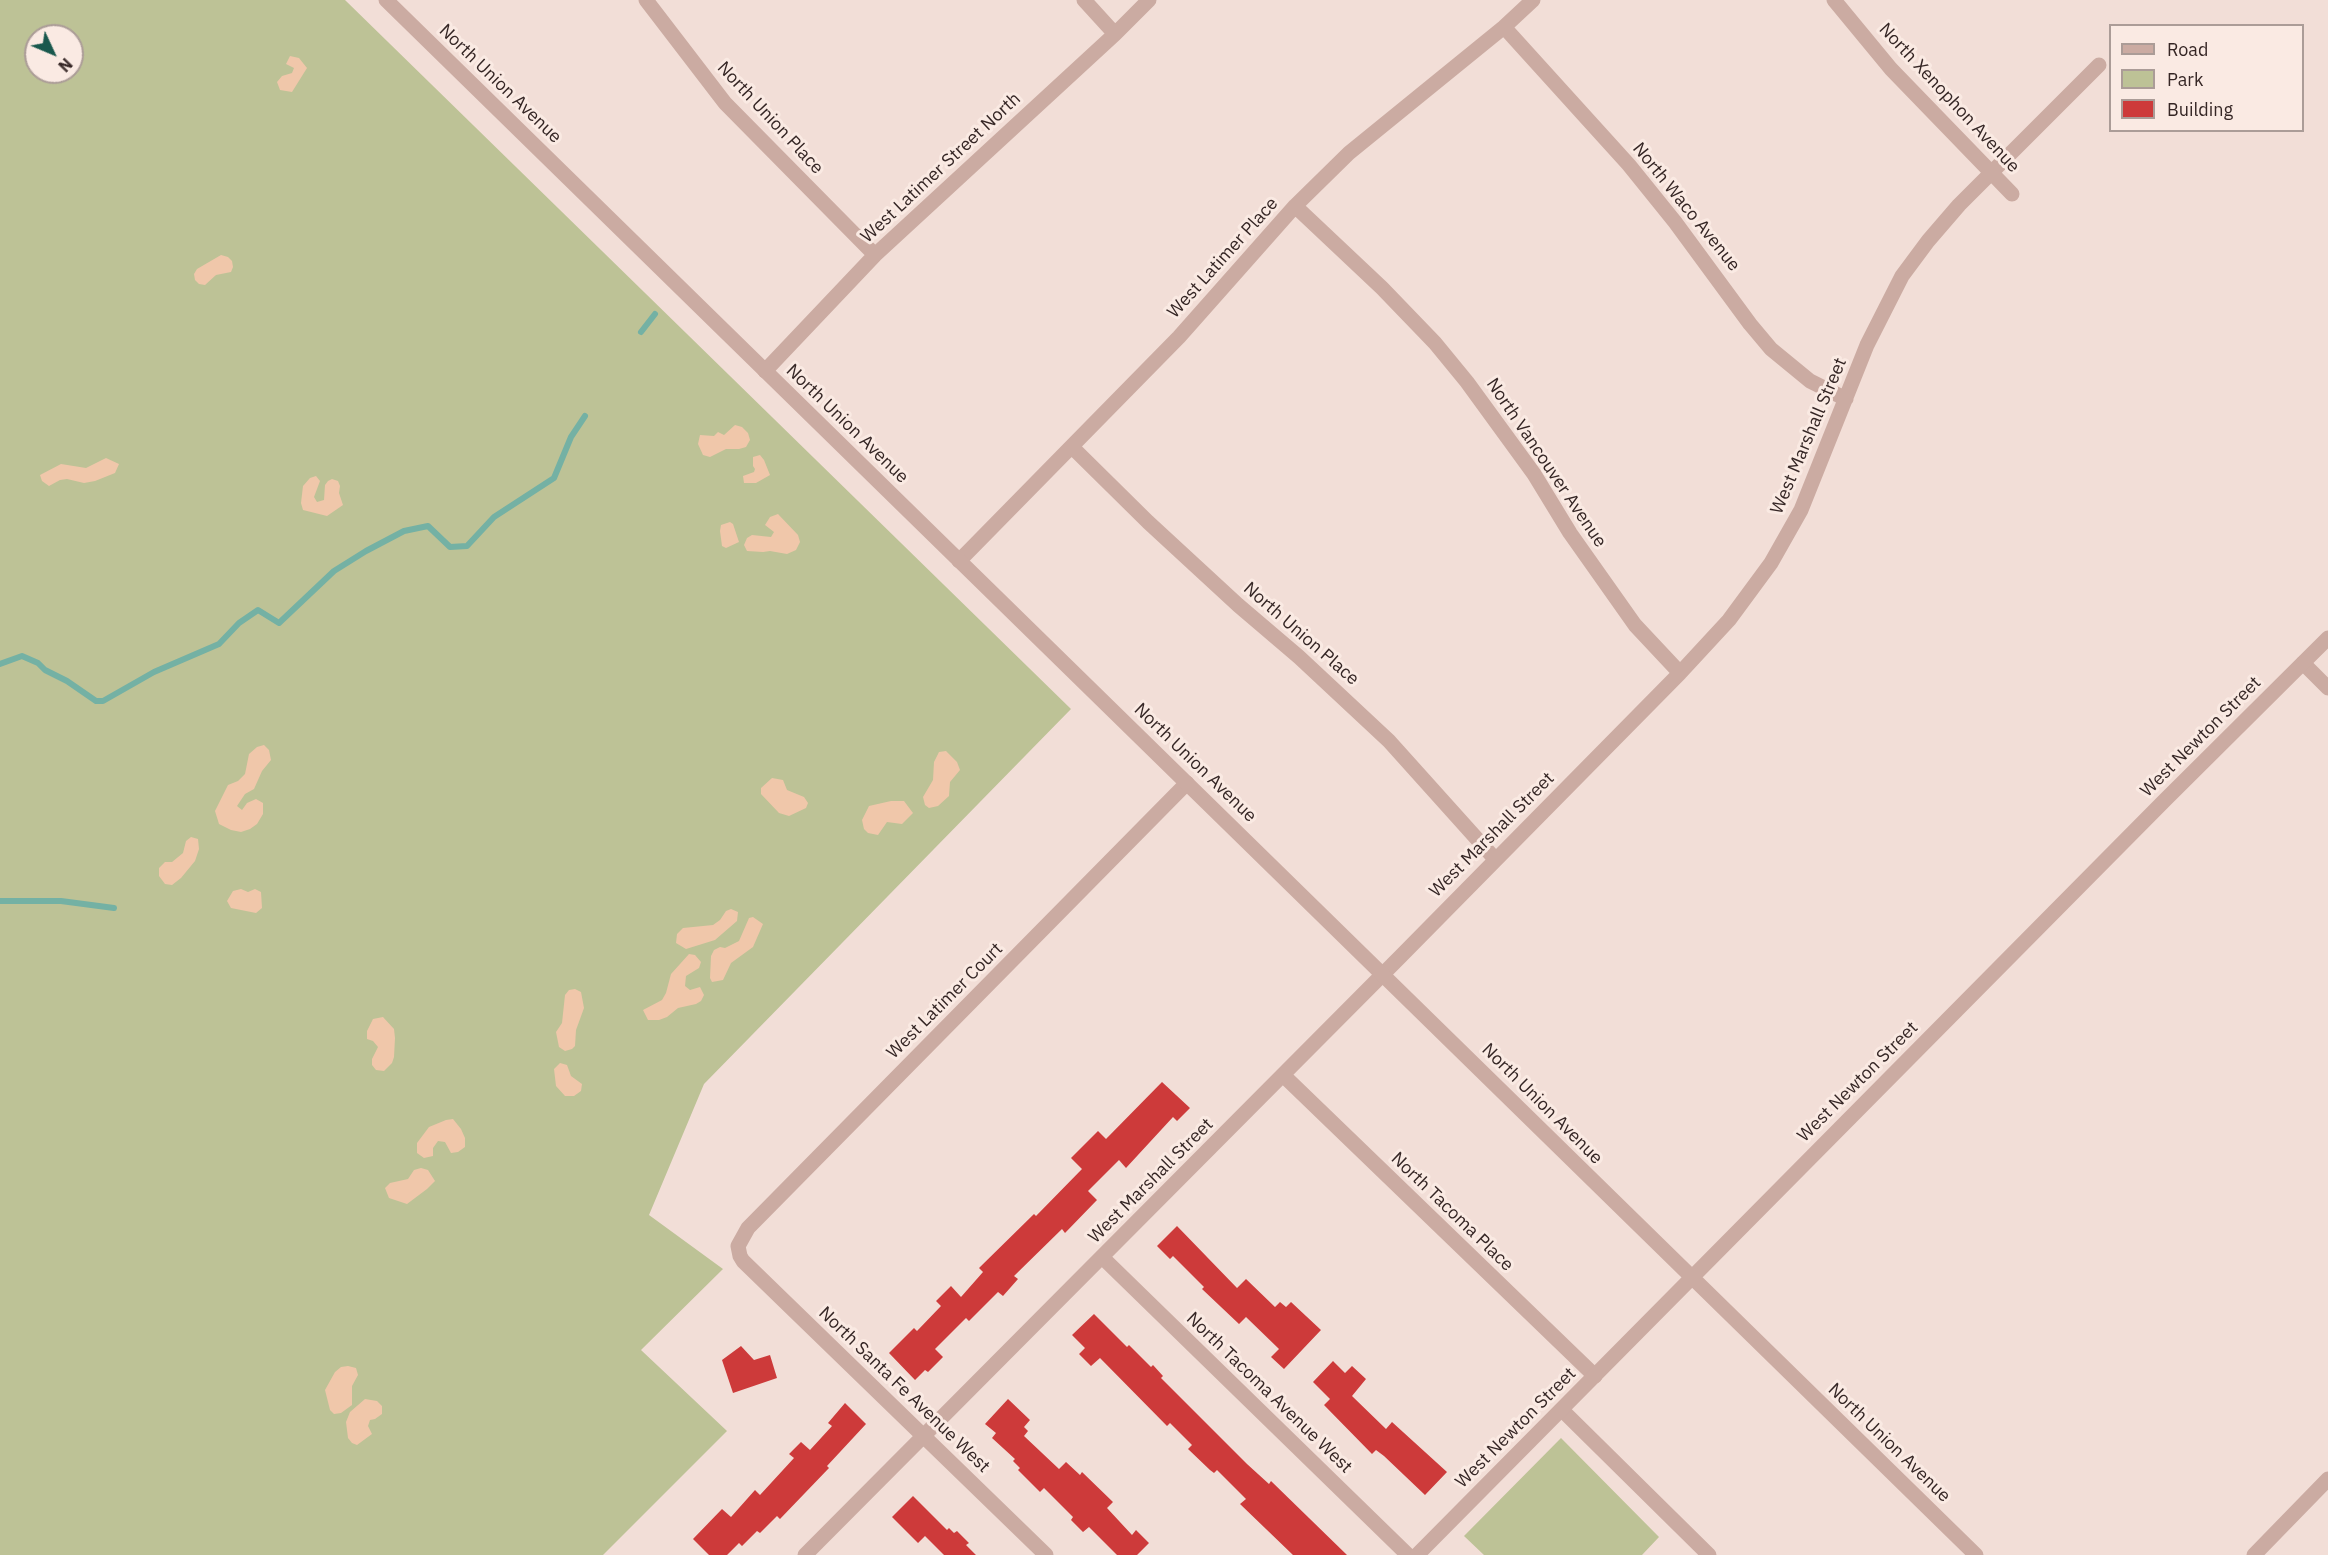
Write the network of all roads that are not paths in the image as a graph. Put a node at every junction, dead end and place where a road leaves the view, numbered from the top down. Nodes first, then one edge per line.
1 (386, 0) edge
2 (646, 0) edge
3 (1084, 0) edge
4 (1149, 0) edge
5 (1533, 0) edge
6 (1834, 0) edge
7 (1504, 27) junction
8 (1115, 34) junction
9 (2099, 65) dead end
10 (1991, 174) junction
11 (2012, 194) dead end
12 (1295, 206) junction
13 (875, 255) junction
14 (765, 371) junction
15 (1846, 399) junction
16 (1072, 447) junction
17 (959, 561) junction
18 (2328, 638) edge
19 (2303, 663) junction
20 (1680, 673) junction
21 (2328, 688) edge
22 (1187, 783) junction
23 (1495, 859) junction
24 (1383, 974) junction
25 (1283, 1075) junction
26 (738, 1250) joint
27 (1102, 1258) junction
28 (1692, 1278) junction
29 (1594, 1376) junction
30 (1562, 1410) junction
31 (924, 1436) junction
32 (2328, 1479) edge
33 (805, 1555) edge
34 (1046, 1555) edge
35 (1408, 1555) edge
36 (1417, 1555) edge
37 (1709, 1555) edge
38 (1976, 1555) edge
39 (2254, 1555) edge

1 - 14 street, North Union Avenue
2 - 13 street, North Union Place
3 - 8 street
4 - 8 street, West Latimer Street North
5 - 7 street, West Latimer Place
6 - 10 street, North Xenophon Avenue
7 - 12 street, West Latimer Place
7 - 15 street, North Waco Avenue
8 - 13 street, West Latimer Street North
9 - 10 street, West Marshall Street
10 - 11 street, North Xenophon Avenue
10 - 15 street, West Marshall Street
12 - 16 street, West Latimer Place
12 - 20 street, North Vancouver Avenue
13 - 14 street, West Latimer Street North
14 - 17 street, North Union Avenue
15 - 20 street, West Marshall Street
16 - 17 street, West Latimer Place
16 - 23 street, North Union Place
17 - 22 street, North Union Avenue
18 - 19 street, West Newton Street
19 - 21 street
19 - 28 street, West Newton Street
20 - 23 street, West Marshall Street
22 - 24 street, North Union Avenue
22 - 26 street, West Latimer Court
23 - 24 street, West Marshall Street
24 - 25 street, West Marshall Street
24 - 28 street, North Union Avenue
25 - 27 street, West Marshall Street
25 - 29 street, North Tacoma Place
26 - 31 street, North Santa Fe Avenue West
27 - 31 street, West Marshall Street
27 - 35 street, North Tacoma Avenue West
28 - 29 street, West Newton Street
28 - 38 street, North Union Avenue
29 - 30 street, West Newton Street
30 - 36 street, West Newton Street
30 - 37 street
31 - 33 street, West Marshall Street
31 - 34 street, North Santa Fe Avenue West
32 - 39 street

